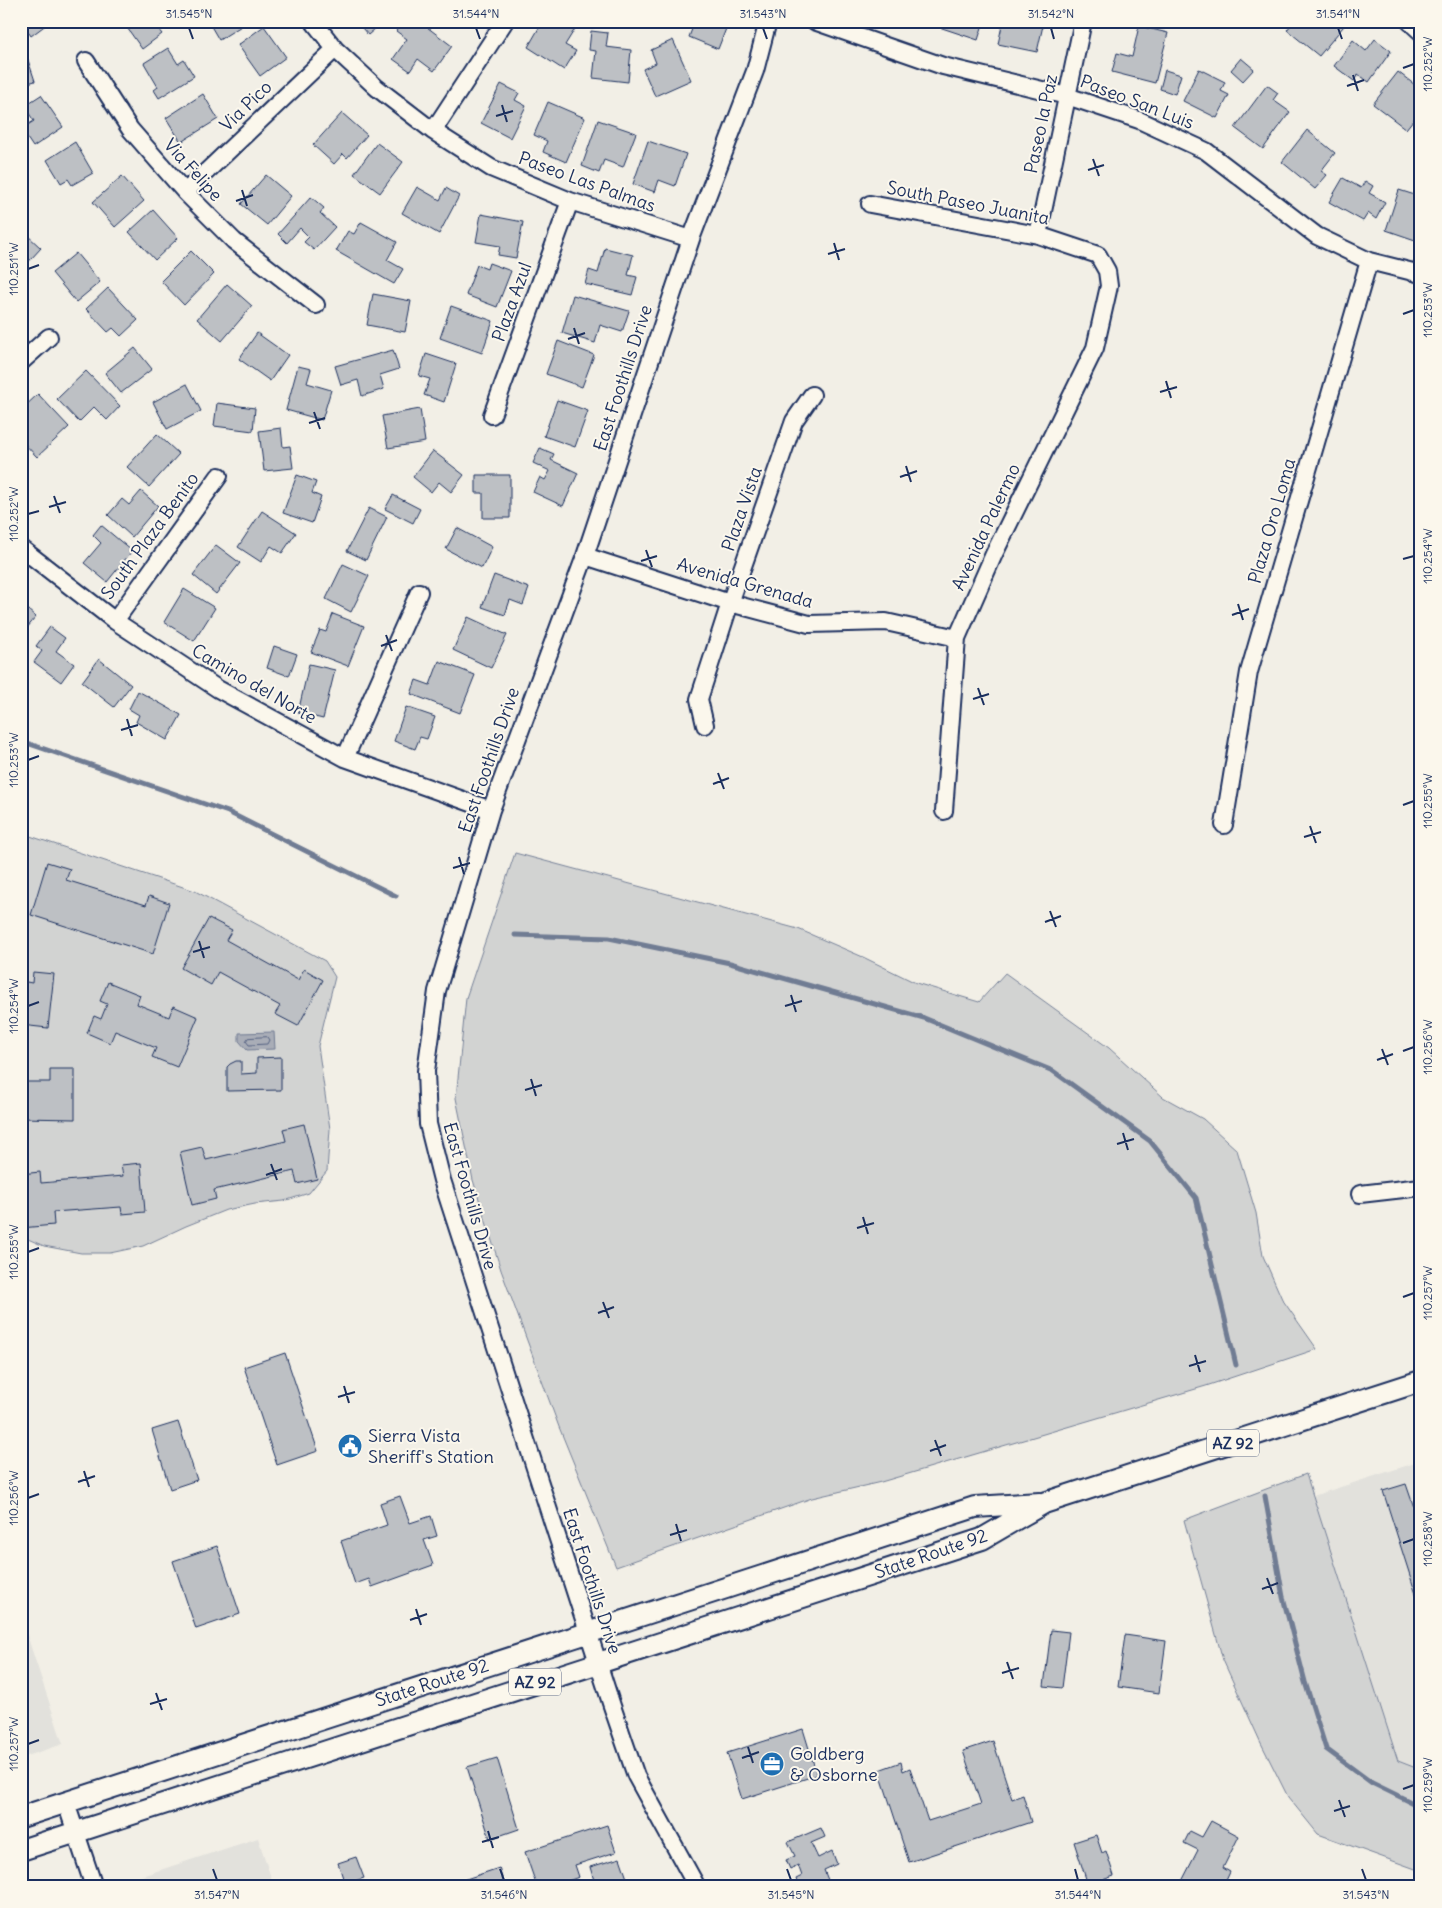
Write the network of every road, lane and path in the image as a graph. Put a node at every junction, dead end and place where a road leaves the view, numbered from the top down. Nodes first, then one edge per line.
1 (313, 21) edge
2 (505, 21) edge
3 (768, 21) edge
4 (814, 21) edge
5 (1083, 21) edge
6 (1409, 21) edge
7 (1421, 32) edge
8 (335, 49) junction
9 (86, 61) dead end
10 (1067, 96) junction
11 (432, 131) junction
12 (185, 192) junction
13 (570, 202) junction
14 (870, 204) dead end
15 (1038, 234) junction
16 (691, 239) junction
17 (1369, 261) junction
18 (1107, 271) joint
19 (1421, 274) edge
20 (316, 305) dead end
21 (49, 337) dead end
22 (21, 362) edge
23 (812, 395) dead end
24 (492, 416) dead end
25 (219, 476) dead end
26 (21, 548) edge
27 (585, 556) junction
28 (419, 592) dead end
29 (730, 603) junction
30 (115, 621) junction
31 (957, 638) junction
32 (705, 726) dead end
33 (344, 758) junction
34 (491, 810) junction
35 (944, 811) dead end
36 (1224, 826) dead end
37 (1421, 1187) edge
38 (1360, 1194) dead end
39 (1421, 1381) edge
40 (1044, 1503) junction
41 (588, 1633) junction
42 (598, 1662) junction
43 (66, 1803) junction
44 (21, 1817) edge
45 (76, 1832) junction
46 (21, 1850) edge
47 (94, 1887) edge
48 (697, 1887) edge

1 - 8 street, Paseo Las Palmas
2 - 11 street
3 - 16 street, East Foothills Drive
4 - 10 street, Paseo San Luis
5 - 10 street, Paseo la Paz
6 - 7 street
8 - 11 street, Paseo Las Palmas
8 - 12 street, Via Pico
9 - 12 street, Via Felipe
10 - 15 street, Paseo la Paz
10 - 17 street, Paseo San Luis
11 - 13 street, Paseo Las Palmas
12 - 20 street, Via Felipe
13 - 16 street, Paseo Las Palmas
13 - 24 street, Plaza Azul
14 - 15 street, South Paseo Juanita
15 - 18 street, South Paseo Juanita
16 - 27 street, East Foothills Drive
17 - 19 street, Paseo San Luis
17 - 36 street, Plaza Oro Loma
18 - 31 street, Avenida Palermo
21 - 22 street
23 - 29 street, Plaza Vista
25 - 30 street, South Plaza Benito
26 - 30 street, Camino del Norte
27 - 29 street, Avenida Grenada
27 - 34 street, East Foothills Drive
28 - 33 street
29 - 31 street, Avenida Grenada
29 - 32 street, Plaza Vista
30 - 33 street, Camino del Norte
31 - 35 street, Avenida Palermo
33 - 34 street, Camino del Norte
34 - 41 street, East Foothills Drive
37 - 38 street
39 - 40 main road, AZ 92 / AZ 92
40 - 41 main road, State Route 92 / AZ 92
40 - 42 main road, State Route 92 / AZ 92
41 - 42 street, East Foothills Drive
41 - 43 main road, State Route 92 / AZ 92
42 - 45 main road, State Route 92 / AZ 92
42 - 48 street, East Foothills Drive
43 - 44 main road, State Route 92 / AZ 92
43 - 45 street
45 - 46 main road, State Route 92 / AZ 92
45 - 47 street

